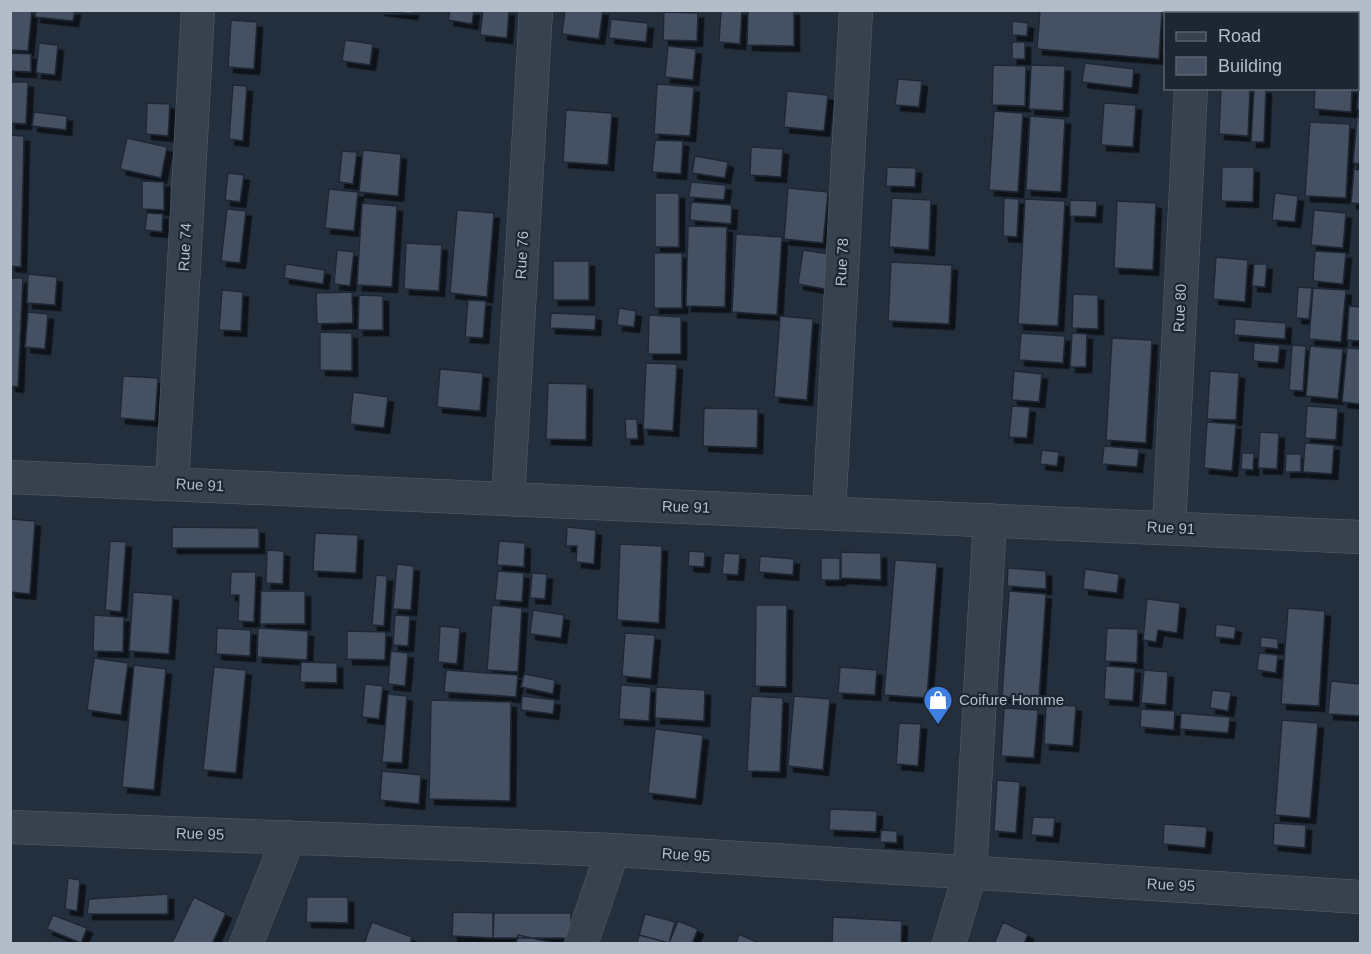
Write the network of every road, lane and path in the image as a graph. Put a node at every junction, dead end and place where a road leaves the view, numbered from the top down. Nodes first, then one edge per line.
1 (198, 10) edge
2 (536, 10) edge
3 (856, 10) edge
4 (1191, 90) edge
5 (10, 477) edge
6 (172, 484) junction
7 (508, 499) junction
8 (829, 513) junction
9 (990, 520) junction
10 (1169, 528) junction
11 (1360, 537) edge
12 (10, 826) edge
13 (289, 837) junction
14 (613, 850) junction
15 (970, 873) junction
16 (1360, 897) edge
17 (246, 944) edge
18 (581, 944) edge
19 (949, 944) edge

1 - 6 street, Rue 74
2 - 7 street, Rue 76
3 - 8 street, Rue 78
4 - 10 street, Rue 80
5 - 6 street, Rue 91
6 - 7 street, Rue 91
7 - 8 street, Rue 91
8 - 9 street, Rue 91
9 - 10 street, Rue 91
9 - 15 street
10 - 11 street, Rue 91
12 - 13 street, Rue 95
13 - 14 street, Rue 95
13 - 17 street
14 - 15 street, Rue 95
14 - 18 street
15 - 16 street, Rue 95
15 - 19 street

